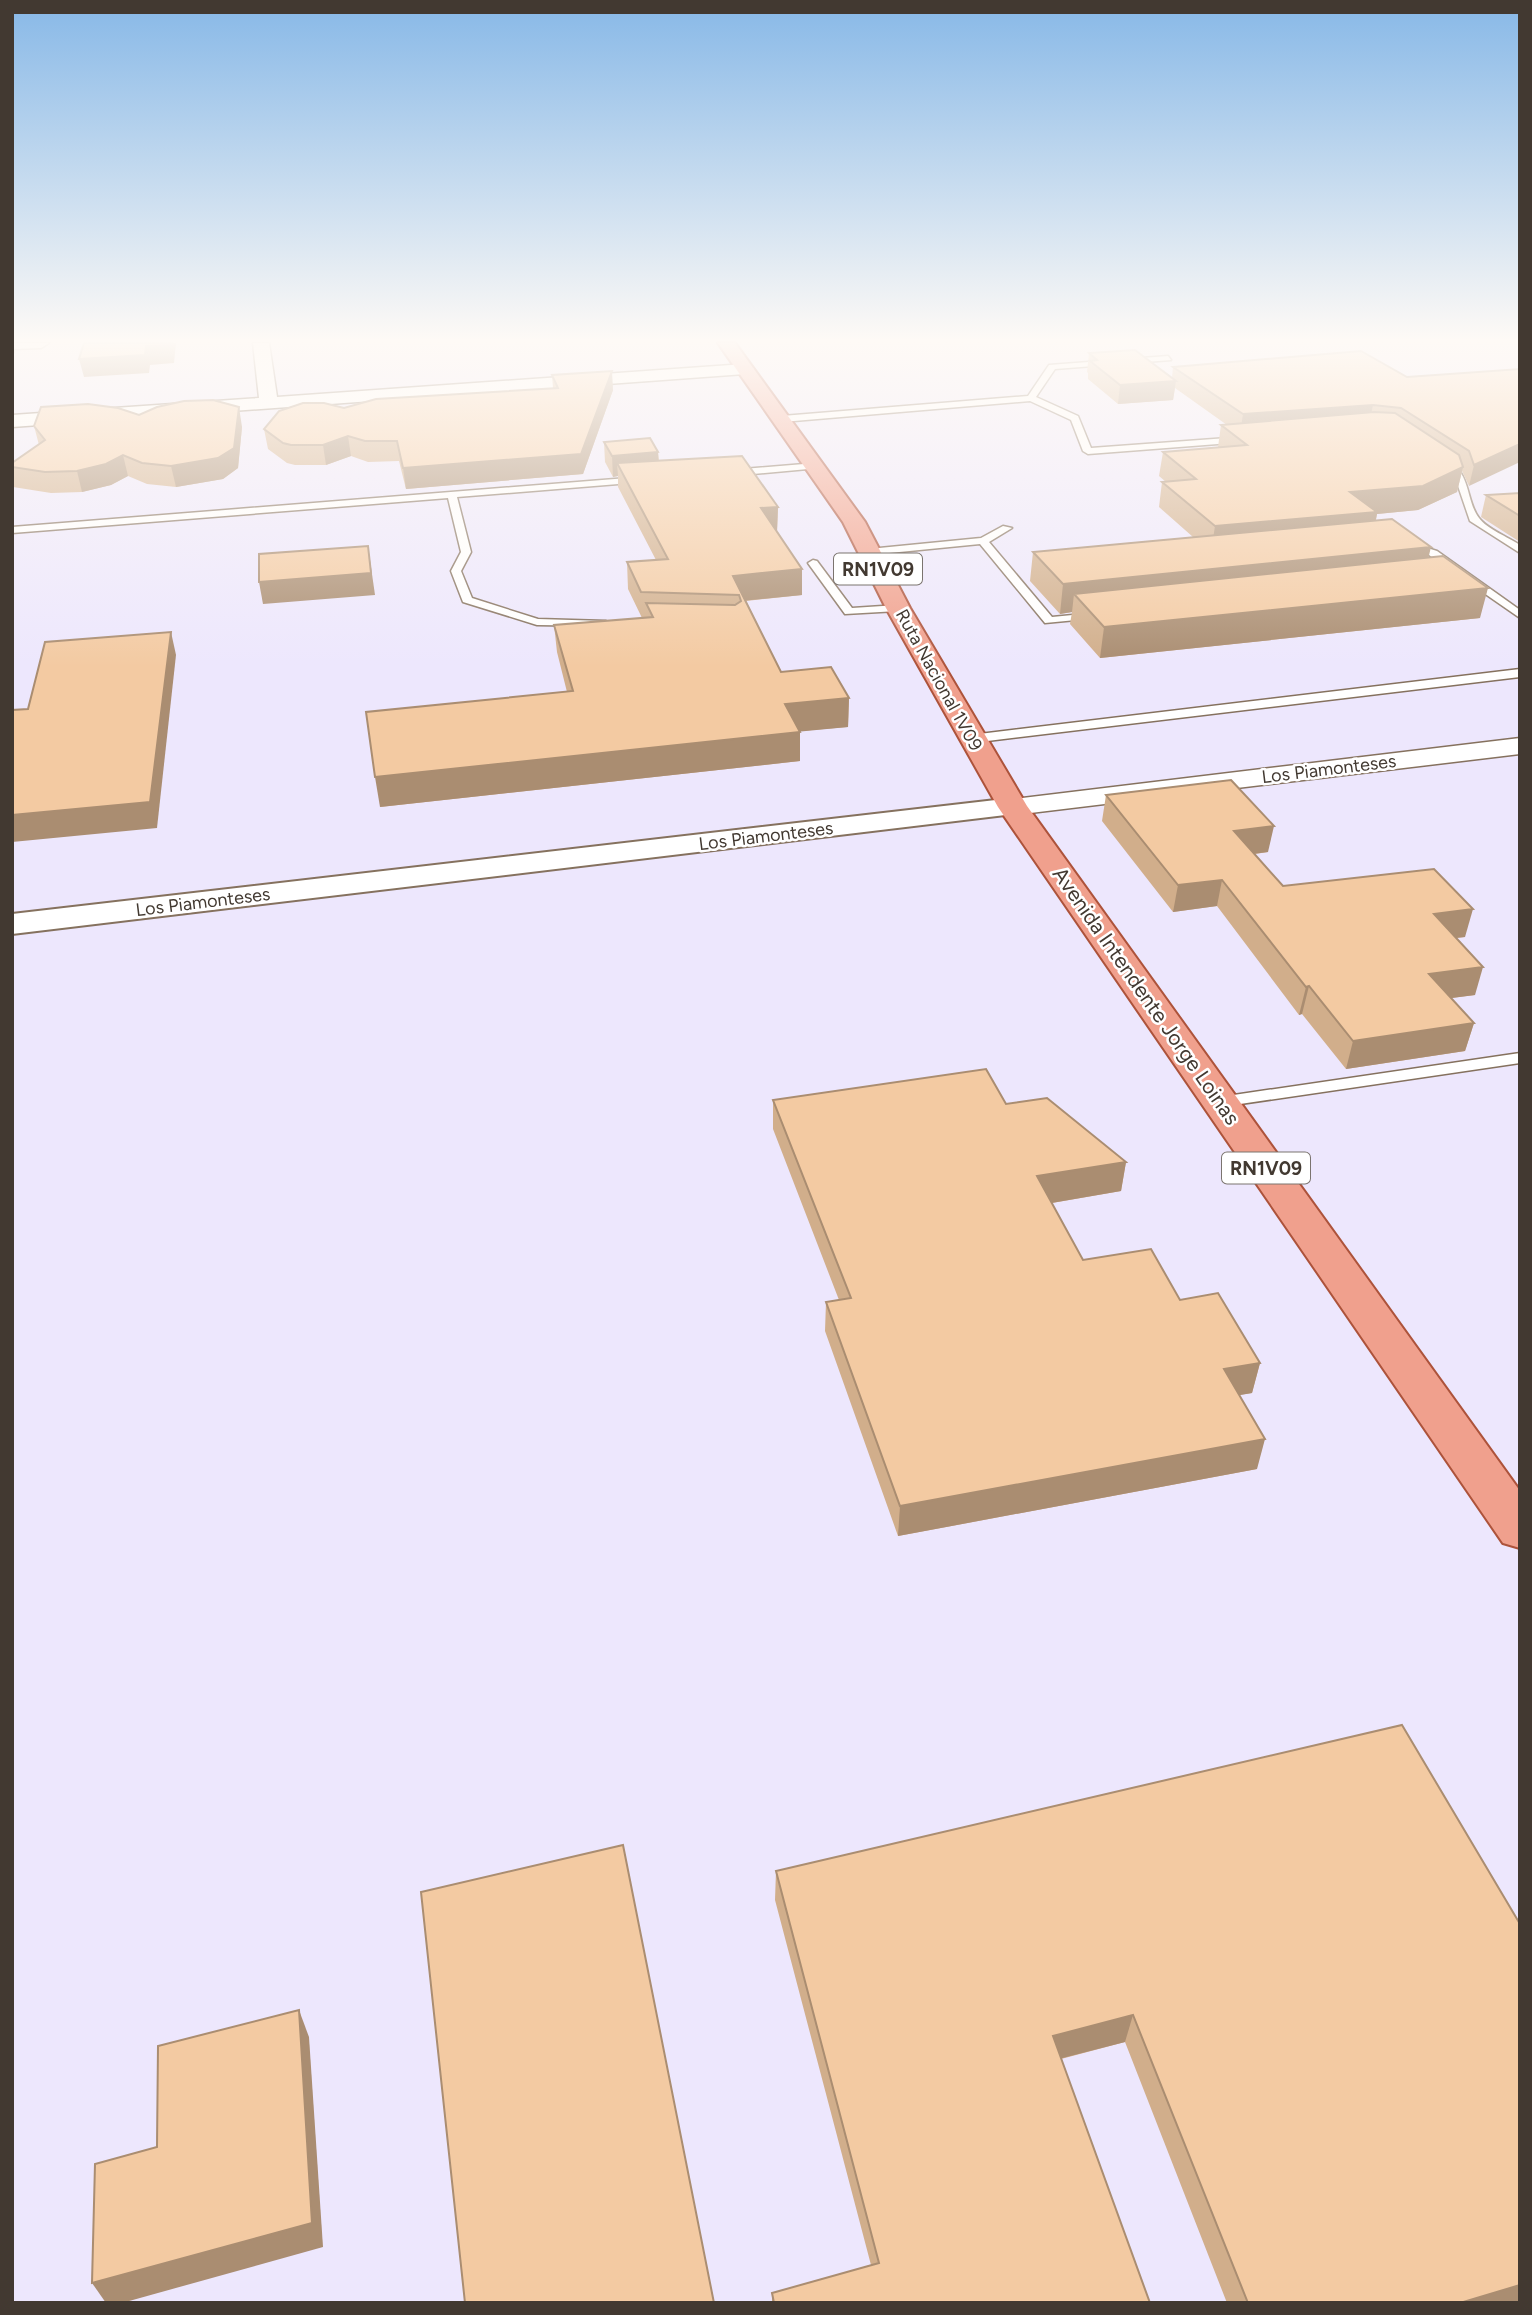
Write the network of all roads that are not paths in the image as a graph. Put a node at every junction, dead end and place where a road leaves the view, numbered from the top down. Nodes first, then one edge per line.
1 (805, 451) edge
2 (1437, 461) edge
3 (816, 466) junction
4 (720, 474) edge
5 (651, 479) edge
6 (452, 495) junction
7 (1007, 528) dead end
8 (12, 530) edge
9 (983, 541) junction
10 (1392, 541) edge
11 (1520, 550) edge
12 (869, 552) junction
13 (813, 563) dead end
14 (1028, 575) dead end
15 (1015, 576) junction
16 (1466, 577) junction
17 (1452, 578) edge
18 (898, 608) junction
19 (1104, 615) edge
20 (1520, 615) edge
21 (616, 624) edge
22 (1520, 673) edge
23 (971, 739) junction
24 (1520, 746) edge
25 (1013, 807) junction
26 (12, 924) edge
27 (1520, 1058) edge
28 (1220, 1102) junction
29 (1520, 1529) edge

1 - 3 main road, Ruta Nacional 1V09 / RN1V09
2 - 11 lane
3 - 4 lane
3 - 12 main road, Ruta Nacional 1V09 / RN1V09
5 - 6 lane
6 - 8 lane
6 - 21 lane
7 - 9 lane
9 - 12 lane
9 - 15 lane
10 - 16 lane
12 - 18 main road, Ruta Nacional 1V09 / RN1V09
13 - 18 lane
14 - 15 lane
15 - 19 lane
16 - 17 lane
16 - 20 lane
18 - 23 main road, Ruta Nacional 1V09 / RN1V09
22 - 23 lane
23 - 25 main road, Ruta Nacional 1V09 / RN1V09
24 - 25 street, Los Piamonteses
25 - 26 main road, Los Piamonteses
25 - 28 main road, Avenida Intendente Jorge Loinas / RN1V09
27 - 28 lane
28 - 29 main road, Avenida Intendente Jorge Loinas / RN1V09

